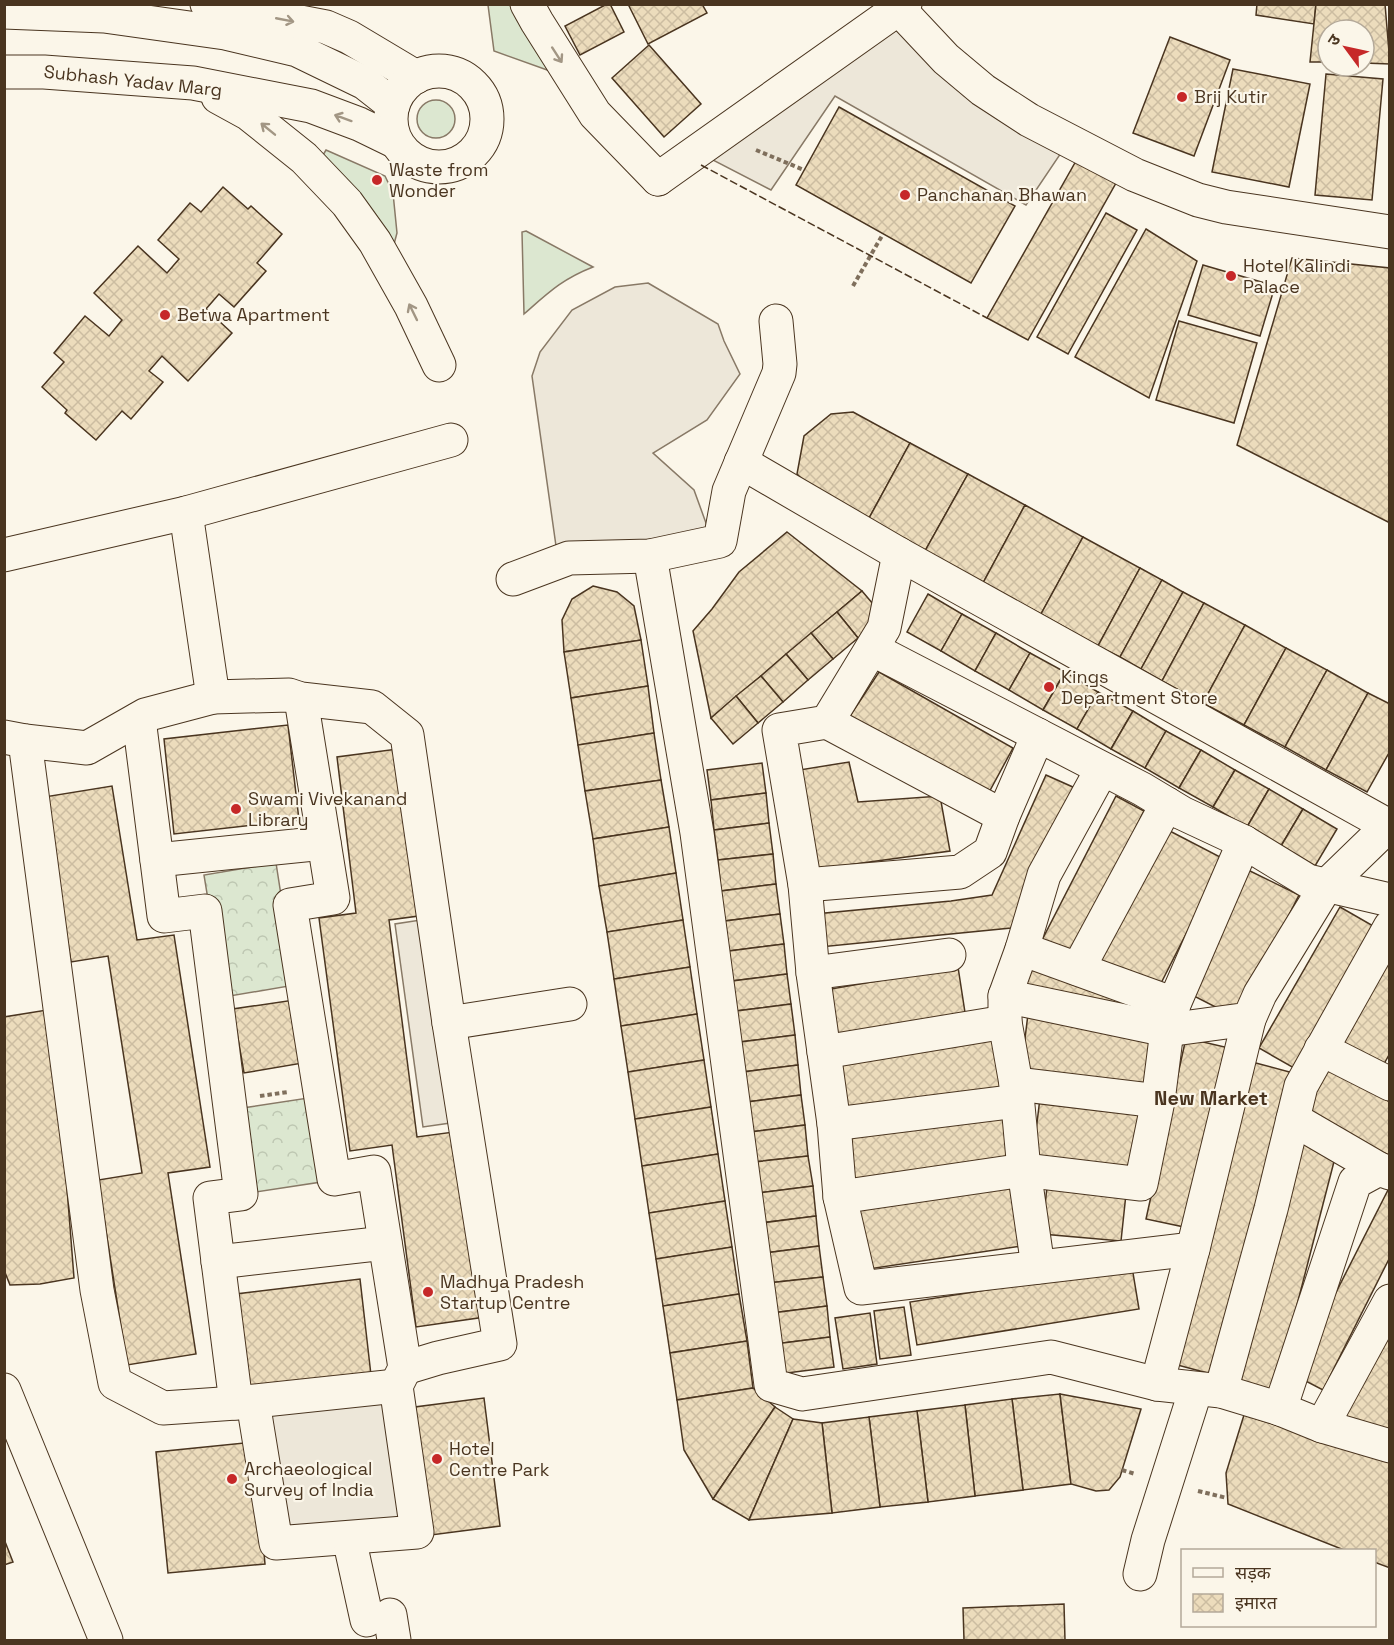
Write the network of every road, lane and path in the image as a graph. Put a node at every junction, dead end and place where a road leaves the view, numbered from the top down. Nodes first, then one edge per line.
1 (207, 4) edge
2 (527, 4) edge
3 (900, 6) edge
4 (4, 12) edge
5 (4, 72) edge
6 (416, 77) junction
7 (193, 83) junction
8 (393, 105) junction
9 (396, 142) junction
10 (750, 147) dead end
11 (804, 170) dead end
12 (1389, 232) edge
13 (883, 234) dead end
14 (853, 286) dead end
15 (776, 321) dead end
16 (439, 365) dead end
17 (451, 440) dead end
18 (741, 462) junction
19 (186, 513) junction
20 (899, 554) junction
21 (4, 555) edge
22 (650, 556) junction
23 (513, 579) dead end
24 (872, 649) junction
25 (213, 697) junction
26 (301, 699) junction
27 (139, 718) junction
28 (827, 722) junction
29 (1038, 735) junction
30 (15, 739) edge
31 (1102, 769) junction
32 (1167, 804) junction
33 (1003, 816) junction
34 (1389, 825) edge
35 (1244, 842) junction
36 (324, 843) junction
37 (157, 860) junction
38 (805, 885) junction
39 (1326, 886) junction
40 (1389, 900) edge
41 (1389, 927) edge
42 (1022, 949) junction
43 (949, 955) dead end
44 (1078, 969) junction
45 (813, 973) junction
46 (570, 1004) dead end
47 (1005, 1009) junction
48 (1170, 1017) junction
49 (1249, 1019) junction
50 (449, 1023) junction
51 (1321, 1049) junction
52 (824, 1052) junction
53 (1389, 1084) edge
54 (319, 1086) junction
55 (1016, 1093) junction
56 (1158, 1101) junction
57 (229, 1102) junction
58 (1293, 1119) junction
59 (834, 1124) junction
60 (1024, 1170) junction
61 (1384, 1171) edge
62 (840, 1197) junction
63 (385, 1243) junction
64 (1193, 1249) junction
65 (218, 1262) junction
66 (1038, 1267) junction
67 (1389, 1300) edge
68 (400, 1377) junction
69 (1157, 1384) junction
70 (4, 1390) edge
71 (1208, 1390) junction
72 (245, 1402) junction
73 (1280, 1409) junction
74 (1322, 1426) junction
75 (1389, 1446) edge
76 (349, 1538) junction
77 (1140, 1574) dead end
78 (384, 1625) edge
79 (106, 1641) edge

1 -> 6 street
2 -> 3 street
3 - 12 street
4 - 8 street
5 - 7 street, Subhash Yadav Marg
6 - 8 street
6 - 9 street
9 -> 7 street, Subhash Yadav Marg
16 -> 7 street
8 - 9 street
10 - 11 path
13 - 14 path
15 - 18 street
17 - 19 street
18 - 20 street
18 - 22 street
19 - 21 street
19 - 25 street
20 - 24 street
20 - 34 street
22 - 23 street
22 - 69 street
24 - 28 street
24 - 29 street
25 - 26 street
25 - 27 street
26 - 36 street
26 - 50 street
27 - 30 street
27 - 37 street
28 - 33 street
28 - 38 street
29 - 31 street
29 - 33 street
30 - 72 street
31 - 32 street
31 - 42 street
32 - 35 street
32 - 44 street
33 - 38 street
34 - 39 street
35 - 39 street
35 - 48 street
36 - 37 street
36 - 54 street
37 - 57 street
38 - 45 street
39 - 40 street
39 - 49 street
41 - 51 street
42 - 44 street
42 - 47 street
43 - 45 street
44 - 48 street
45 - 52 street
46 - 50 street
47 - 48 street
47 - 52 street
47 - 55 street
48 - 49 street
48 - 56 street
49 - 64 street
50 - 68 street
51 - 53 street
51 - 58 street
52 - 59 street
54 - 57 path
54 - 63 street
55 - 56 street
55 - 59 street
55 - 60 street
56 - 60 street
57 - 65 street
58 - 61 street
58 - 71 street
59 - 62 street
60 - 62 street
60 - 66 street
61 - 73 street
62 - 66 street
63 - 65 street
63 - 68 street
64 - 66 street
64 - 69 street
65 - 72 street
67 - 74 street
68 - 72 street
68 - 76 street
69 - 71 street
70 - 79 street
71 - 73 street
71 - 77 street
72 - 76 street
73 - 74 street
74 - 75 street
76 - 78 street

